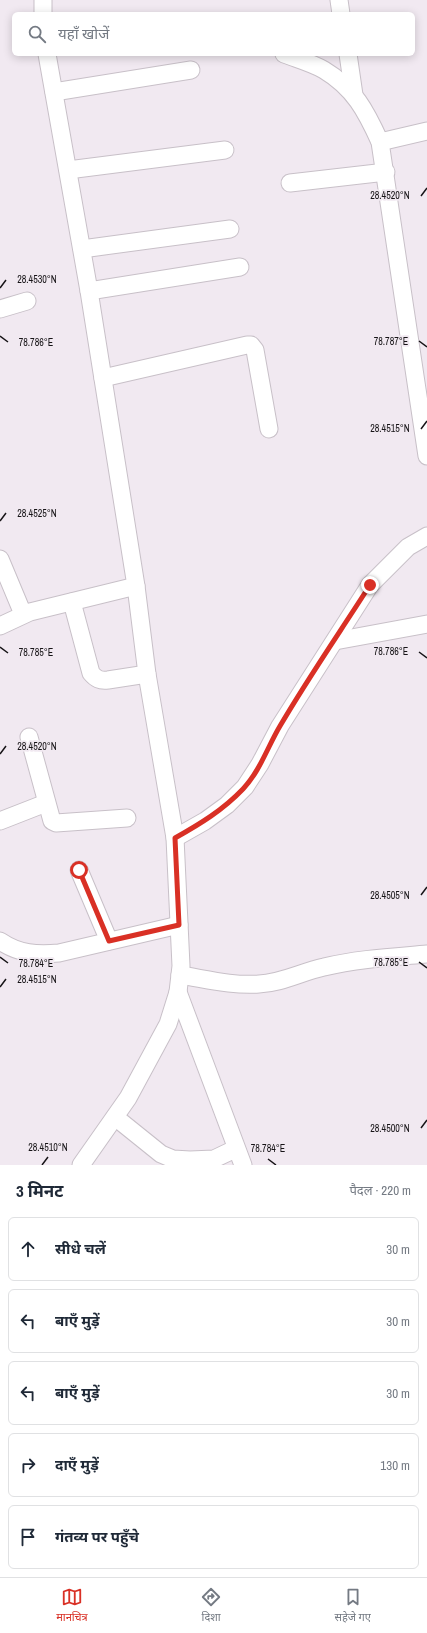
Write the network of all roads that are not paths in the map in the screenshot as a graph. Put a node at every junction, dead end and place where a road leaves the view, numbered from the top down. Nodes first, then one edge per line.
1 (42, 0) edge
2 (339, 0) edge
3 (44, 12) edge
4 (341, 12) edge
5 (47, 56) edge
6 (289, 56) edge
7 (348, 56) edge
8 (191, 70) dead end
9 (54, 92) junction
10 (354, 95) junction
11 (427, 131) edge
12 (380, 142) junction
13 (225, 150) dead end
14 (68, 170) junction
15 (386, 172) junction
16 (290, 183) dead end
17 (230, 229) dead end
18 (82, 250) junction
19 (240, 267) dead end
20 (89, 291) junction
21 (27, 301) dead end
22 (0, 309) edge
23 (103, 378) junction
24 (269, 429) dead end
25 (427, 456) edge
26 (427, 536) edge
27 (0, 559) edge
28 (136, 586) junction
29 (72, 602) junction
30 (23, 614) junction
31 (427, 624) edge
32 (0, 626) edge
33 (335, 641) junction
34 (147, 674) junction
35 (29, 737) dead end
36 (46, 803) junction
37 (127, 818) dead end
38 (0, 821) edge
39 (175, 838) junction
40 (79, 870) dead end
41 (179, 925) junction
42 (0, 941) edge
43 (109, 941) junction
44 (427, 954) edge
45 (180, 975) junction
46 (178, 992) junction
47 (115, 1117) junction
48 (235, 1149) junction
49 (81, 1165) edge
50 (243, 1165) edge

1 - 3 street
2 - 4 street
5 - 9 street
6 - 10 street
7 - 10 street
8 - 9 street
9 - 14 street
10 - 12 street
11 - 12 street
12 - 15 street
13 - 14 street
14 - 18 street
15 - 16 street
15 - 25 street
17 - 18 street
18 - 20 street
19 - 20 street
20 - 23 street
21 - 22 street
23 - 24 street
23 - 28 street
26 - 33 street
27 - 30 street
28 - 29 street
28 - 34 street
29 - 30 street
29 - 34 street
30 - 32 street
31 - 33 street
33 - 39 street
34 - 39 street
35 - 36 street
36 - 37 street
36 - 38 street
39 - 41 street
40 - 43 street
41 - 43 street
41 - 45 street
42 - 43 street
44 - 45 street
45 - 46 street
46 - 47 street
46 - 48 street
47 - 48 street
47 - 49 street
48 - 50 street

